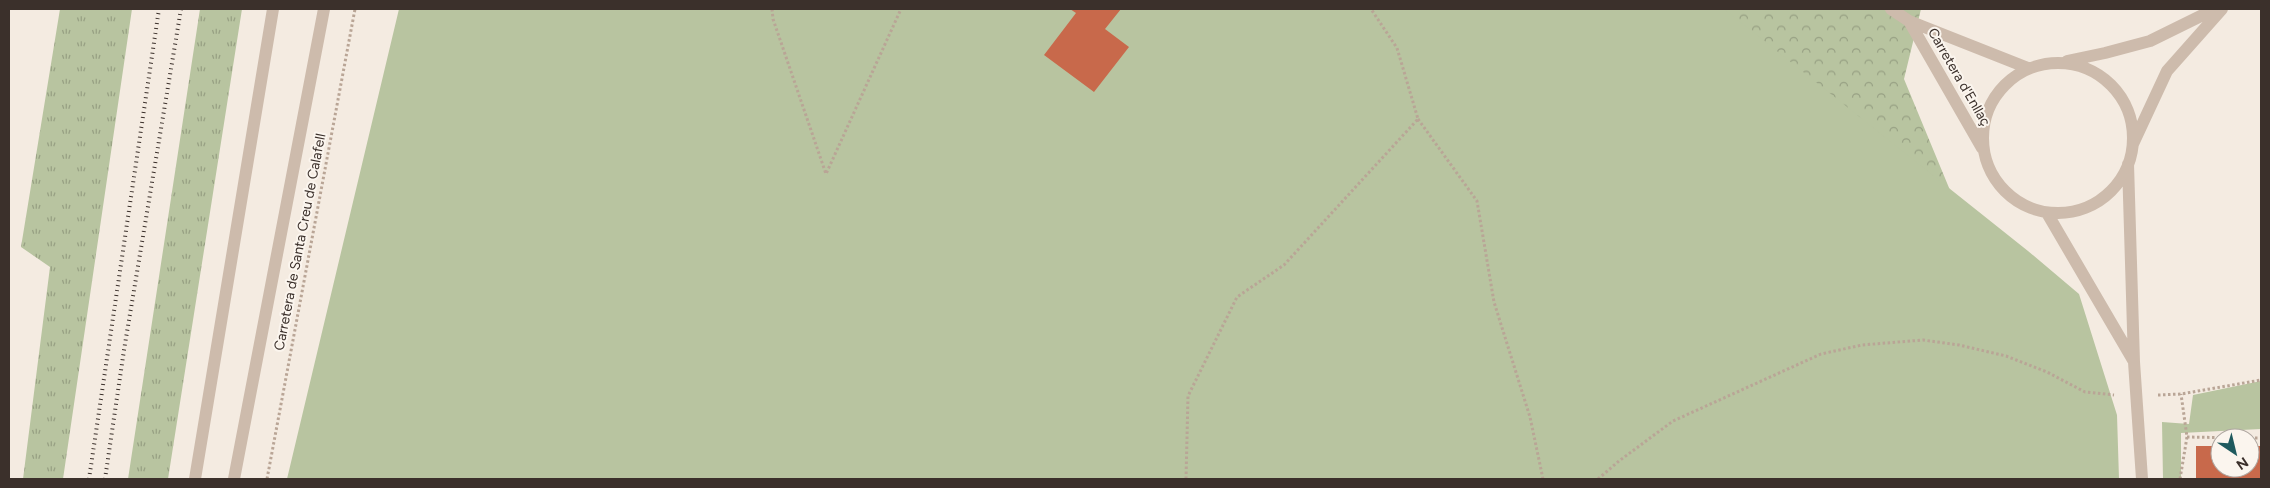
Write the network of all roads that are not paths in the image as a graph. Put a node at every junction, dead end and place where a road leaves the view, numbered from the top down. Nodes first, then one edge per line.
1 (273, 9) edge
2 (324, 9) edge
3 (1891, 9) edge
4 (2215, 9) edge
5 (2222, 9) edge
6 (1909, 21) junction
7 (2059, 62) junction
8 (2028, 68) junction
9 (2133, 144) junction
10 (1982, 148) junction
11 (2128, 164) junction
12 (2047, 213) junction
13 (2134, 362) junction
14 (195, 479) edge
15 (234, 479) edge
16 (2142, 479) edge

1 - 14 street
2 - 15 street
3 - 6 street, Carretera d'Enllaç
4 - 7 street
5 - 9 street
6 - 8 street, Carretera d'Enllaç
6 - 10 street, Carretera d'Enllaç
7 - 8 street
7 - 9 street
8 - 10 street
9 - 11 street
10 - 12 street
11 - 12 street
11 - 13 street
12 - 13 street
13 - 16 street

